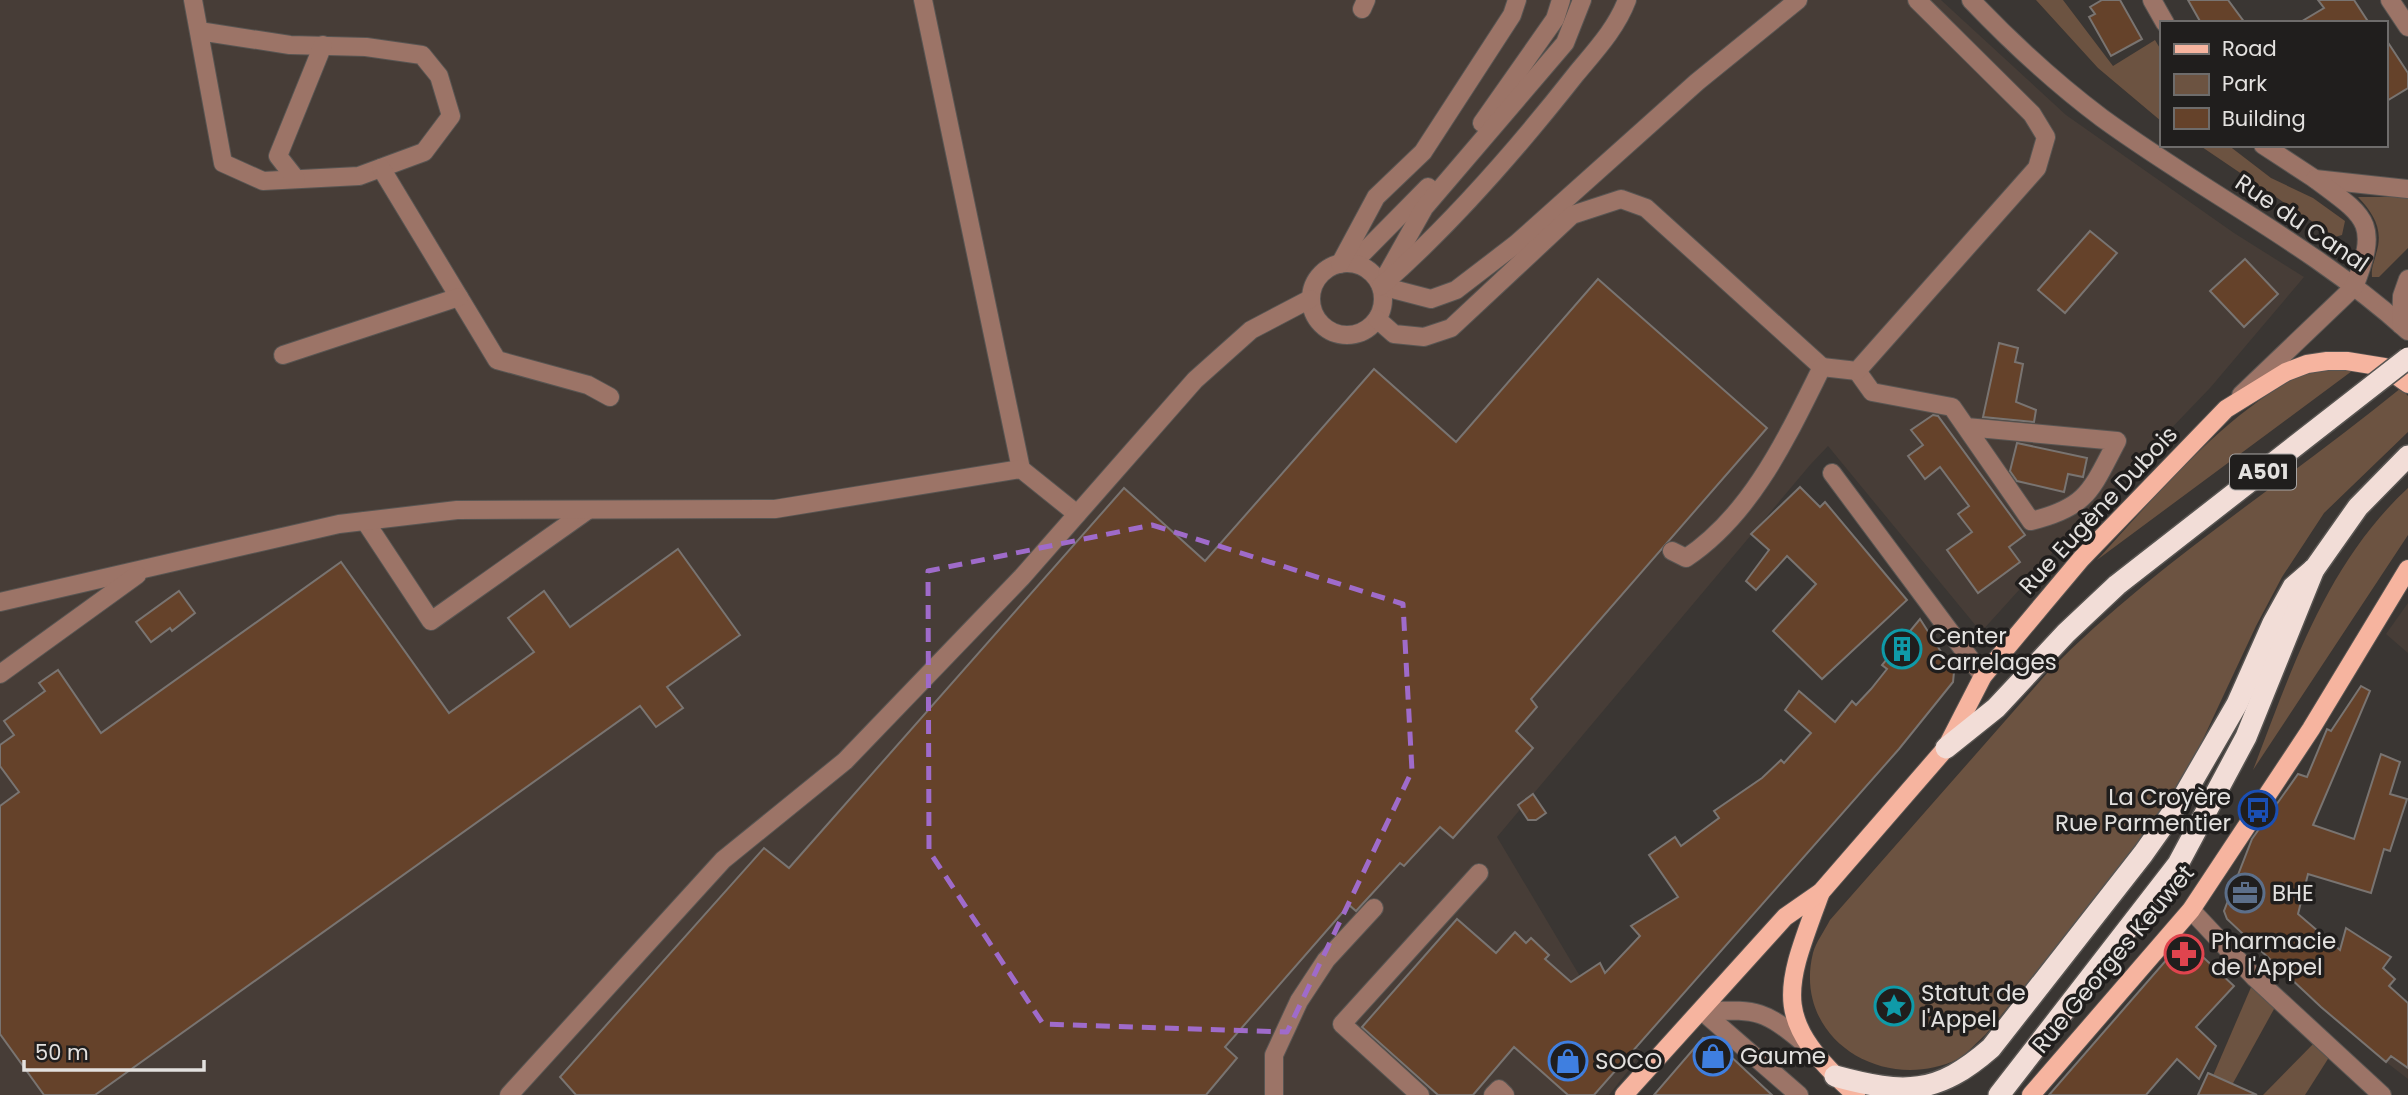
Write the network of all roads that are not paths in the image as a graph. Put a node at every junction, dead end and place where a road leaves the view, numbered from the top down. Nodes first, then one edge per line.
1 (193, 0) edge
2 (923, 0) edge
3 (1517, 0) edge
4 (1561, 0) edge
5 (1582, 0) edge
6 (1627, 0) edge
7 (1798, 0) edge
8 (1917, 0) edge
9 (2152, 0) edge
10 (2390, 0) edge
11 (1978, 4) edge
12 (2164, 21) edge
13 (2408, 27) edge
14 (199, 31) junction
15 (323, 45) junction
16 (2266, 147) edge
17 (381, 168) junction
18 (296, 179) junction
19 (2315, 179) junction
20 (2408, 189) edge
21 (1346, 264) junction
22 (2408, 279) edge
23 (1381, 286) junction
24 (2354, 287) junction
25 (459, 298) junction
26 (1310, 299) junction
27 (1377, 319) junction
28 (2405, 328) edge
29 (283, 355) dead end
30 (2408, 358) edge
31 (1822, 367) junction
32 (1857, 371) junction
33 (2408, 384) edge
34 (610, 397) dead end
35 (2226, 409) junction
36 (1966, 427) junction
37 (2408, 456) edge
38 (1021, 469) junction
39 (1832, 473) dead end
40 (588, 509) junction
41 (1077, 514) junction
42 (365, 521) junction
43 (1672, 551) dead end
44 (2315, 568) junction
45 (145, 569) junction
46 (2408, 569) edge
47 (0, 602) edge
48 (0, 674) edge
49 (1983, 676) junction
50 (1946, 748) junction
51 (1479, 873) dead end
52 (1821, 892) junction
53 (1374, 908) dead end
54 (2191, 910) junction
55 (1702, 1010) junction
56 (1805, 1044) junction
57 (1835, 1076) junction
58 (509, 1095) edge
59 (1273, 1095) edge
60 (1420, 1095) edge
61 (1493, 1095) edge
62 (1506, 1095) edge
63 (1624, 1095) edge
64 (1799, 1095) edge
65 (1856, 1095) edge
66 (1999, 1095) edge
67 (2031, 1095) edge
68 (2382, 1095) edge

1 - 14 street
2 - 38 street
3 - 21 street
4 - 21 street
5 - 23 street
6 - 23 street
7 - 23 street
8 - 32 street
9 - 12 street
10 - 13 street
11 - 24 street, Rue du Canal
14 - 15 street
14 - 18 street
15 - 17 street
15 - 18 street
16 - 19 street, Rue Eugène Dubois
17 - 18 street
17 - 25 street
19 - 20 street
19 - 24 street, Rue Eugène Dubois
21 - 23 street
21 - 26 street
22 - 28 street
23 - 27 street
24 - 28 street, Rue du Canal
24 - 35 street, Rue Eugène Dubois
25 - 29 street
25 - 34 street
26 - 27 street
26 - 41 street
27 - 31 street
30 - 50 highway, A501, bridge
31 - 32 street
31 - 43 street
32 - 36 street
33 - 35 main road
35 - 49 main road, Rue Eugène Dubois
36 - 36 street
37 - 44 highway
38 - 40 street
38 - 41 street
39 - 49 street
40 - 42 street
40 - 42 street
41 - 58 street
42 - 45 street
44 - 57 highway
44 - 66 highway
45 - 47 street
45 - 48 street
46 - 54 main road, Rue Georges Keuwet
49 - 50 main road, Rue Eugène Dubois
50 - 52 main road, Rue Eugène Dubois
51 - 60 street
52 - 55 main road, Rue Eugène Dubois
52 - 56 main road
53 - 59 street
54 - 67 main road, Rue Georges Keuwet
54 - 68 street
55 - 56 street
55 - 63 main road, Rue Eugène Dubois
55 - 64 street
56 - 57 main road
57 - 65 main road
61 - 62 street

